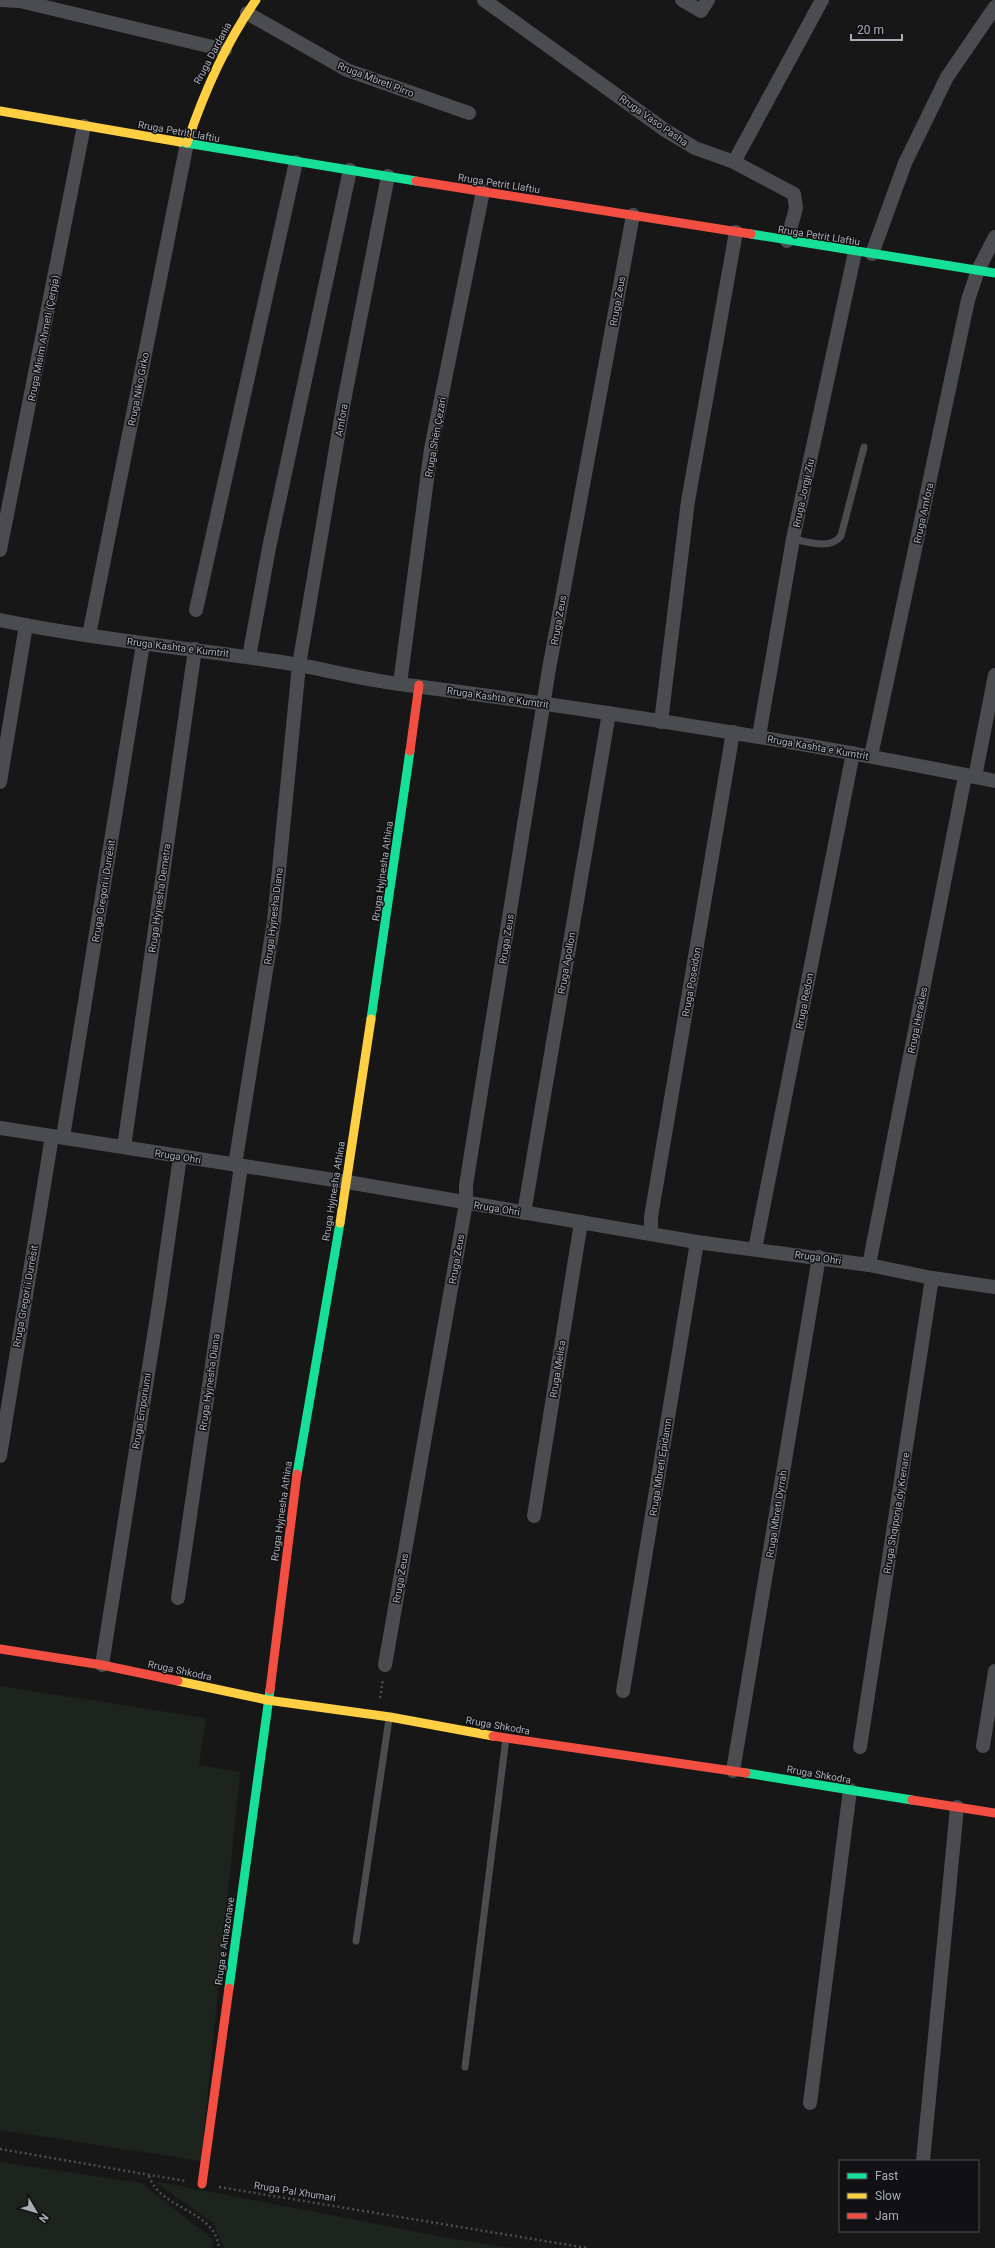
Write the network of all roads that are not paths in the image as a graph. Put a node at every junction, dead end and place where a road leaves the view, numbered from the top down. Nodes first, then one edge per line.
1 (0, 0) edge
2 (256, 0) edge
3 (484, 0) edge
4 (682, 0) edge
5 (822, 0) edge
6 (705, 6) edge
7 (995, 7) edge
8 (246, 13) junction
9 (225, 50) junction
10 (0, 111) edge
11 (469, 113) dead end
12 (84, 126) junction
13 (187, 143) junction
14 (296, 162) junction
15 (734, 162) junction
16 (350, 170) junction
17 (388, 176) junction
18 (483, 191) junction
19 (633, 215) junction
20 (736, 232) junction
21 (995, 237) edge
22 (787, 241) junction
23 (855, 252) junction
24 (872, 254) junction
25 (978, 270) junction
26 (995, 273) edge
27 (864, 447) dead end
28 (793, 539) junction
29 (0, 550) edge
30 (196, 610) dead end
31 (0, 620) edge
32 (26, 625) junction
33 (89, 635) junction
34 (143, 644) junction
35 (195, 648) junction
36 (249, 657) junction
37 (299, 664) junction
38 (995, 675) edge
39 (400, 684) junction
40 (419, 685) junction
41 (545, 704) junction
42 (609, 713) junction
43 (661, 722) junction
44 (733, 732) junction
45 (759, 736) junction
46 (853, 754) junction
47 (871, 756) junction
48 (970, 776) junction
49 (995, 781) edge
50 (0, 782) edge
51 (0, 1128) edge
52 (57, 1136) junction
53 (124, 1147) junction
54 (180, 1156) junction
55 (238, 1166) junction
56 (347, 1182) junction
57 (466, 1203) junction
58 (524, 1212) junction
59 (581, 1222) junction
60 (651, 1232) junction
61 (696, 1242) junction
62 (755, 1249) junction
63 (819, 1257) junction
64 (870, 1265) junction
65 (932, 1278) junction
66 (995, 1287) edge
67 (0, 1456) edge
68 (534, 1516) dead end
69 (178, 1598) dead end
70 (0, 1649) edge
71 (102, 1665) junction
72 (385, 1665) road end
73 (995, 1671) edge
74 (623, 1692) dead end
75 (267, 1700) junction
76 (390, 1716) junction
77 (506, 1738) junction
78 (983, 1746) dead end
79 (860, 1747) dead end
80 (733, 1771) junction
81 (850, 1790) junction
82 (957, 1807) junction
83 (995, 1813) edge
84 (356, 1941) dead end
85 (465, 2067) dead end
86 (810, 2103) dead end
87 (923, 2160) edge
88 (202, 2184) road end

1 - 9 street
2 - 8 street, Rruga Dardania
3 - 15 street, Rruga Vaso Pasha
4 - 6 street
5 - 15 street
7 - 24 street
8 - 9 street, Rruga Dardania
8 - 11 street, Rruga Mbreti Pirro
9 - 13 street, Rruga Dardania
10 - 12 street, Rruga Petrit Llaftiu
12 - 13 street, Rruga Petrit Llaftiu
12 - 29 street, Rruga Misim Ahmeti (Çerpja)
13 - 14 street, Rruga Petrit Llaftiu
13 - 33 street, Rruga Niko Girko
14 - 16 street, Rruga Petrit Llaftiu
14 - 30 street
15 - 22 street, Rruga Vaso Pasha
16 - 17 street, Rruga Petrit Llaftiu
16 - 36 street
17 - 18 street, Rruga Petrit Llaftiu
17 - 37 street, Amfora
18 - 19 street, Rruga Petrit Llaftiu
18 - 39 street, Rruga Shën Çezari
19 - 20 street, Rruga Petrit Llaftiu
19 - 41 street, Rruga Zeus
20 - 22 street, Rruga Petrit Llaftiu
20 - 43 street
21 - 25 street, Rruga Amfora
22 - 23 street, Rruga Petrit Llaftiu
23 - 24 street, Rruga Petrit Llaftiu
23 - 28 street, Rruga Jorgji Ziu
24 - 25 street, Rruga Petrit Llaftiu
25 - 26 street, Rruga Petrit Llaftiu
25 - 47 street, Rruga Amfora
27 - 28 lane
28 - 45 street, Rruga Jorgji Ziu
31 - 32 street, Rruga Kashta e Kumtrit
32 - 33 street, Rruga Kashta e Kumtrit
32 - 50 street
33 - 34 street, Rruga Kashta e Kumtrit
34 - 35 street, Rruga Kashta e Kumtrit
34 - 52 street, Rruga Gregori i Durrësit
35 - 36 street, Rruga Kashta e Kumtrit
35 - 53 street, Rruga Hyjnesha Demetra
36 - 37 street, Rruga Kashta e Kumtrit
37 - 39 street, Rruga Kashta e Kumtrit
37 - 55 street, Rruga Hyjnesha Diana
38 - 48 street, Rruga Herakles
39 - 40 street, Rruga Kashta e Kumtrit
40 - 41 street, Rruga Kashta e Kumtrit
40 - 56 street, Rruga Hyjnesha Athina
41 - 42 street, Rruga Kashta e Kumtrit
41 - 57 street, Rruga Zeus
42 - 43 street, Rruga Kashta e Kumtrit
42 - 58 street, Rruga Apollon
43 - 44 street, Rruga Kashta e Kumtrit
44 - 45 street, Rruga Kashta e Kumtrit
44 - 60 street, Rruga Poseidon
45 - 46 street, Rruga Kashta e Kumtrit
46 - 47 street, Rruga Kashta e Kumtrit
46 - 62 street, Rruga Redon
47 - 48 street, Rruga Kashta e Kumtrit
48 - 49 street, Rruga Kashta e Kumtrit
48 - 64 street, Rruga Herakles
51 - 52 street, Rruga Ohri
52 - 53 street, Rruga Ohri
52 - 67 street, Rruga Gregori i Durrësit
53 - 54 street, Rruga Ohri
54 - 55 street, Rruga Ohri
54 - 71 street, Rruga Emporiumi
55 - 56 street, Rruga Ohri
55 - 69 street, Rruga Hyjnesha Diana
56 - 57 street, Rruga Ohri
56 - 75 street, Rruga Hyjnesha Athina
57 - 58 street, Rruga Ohri
57 - 72 street, Rruga Zeus
58 - 59 street, Rruga Ohri
59 - 60 street, Rruga Ohri
59 - 68 street, Rruga Melisa
60 - 61 street, Rruga Ohri
61 - 62 street, Rruga Ohri
61 - 74 street, Rruga Mbreti Epidamn
62 - 63 street, Rruga Ohri
63 - 64 street, Rruga Ohri
63 - 80 street, Rruga Mbreti Dyrrah
64 - 65 street, Rruga Ohri
65 - 66 street, Rruga Ohri
65 - 79 street, Rruga Shqiponja dy Krenare
70 - 71 street, Rruga Shkodra
71 - 75 street, Rruga Shkodra
73 - 78 street
75 - 76 street, Rruga Shkodra
75 - 88 street, Rruga e Amazonave
76 - 77 street, Rruga Shkodra
76 - 84 lane
77 - 80 street, Rruga Shkodra
77 - 85 lane
80 - 81 street, Rruga Shkodra
81 - 82 street, Rruga Shkodra
81 - 86 street
82 - 83 street, Rruga Shkodra
82 - 87 street

